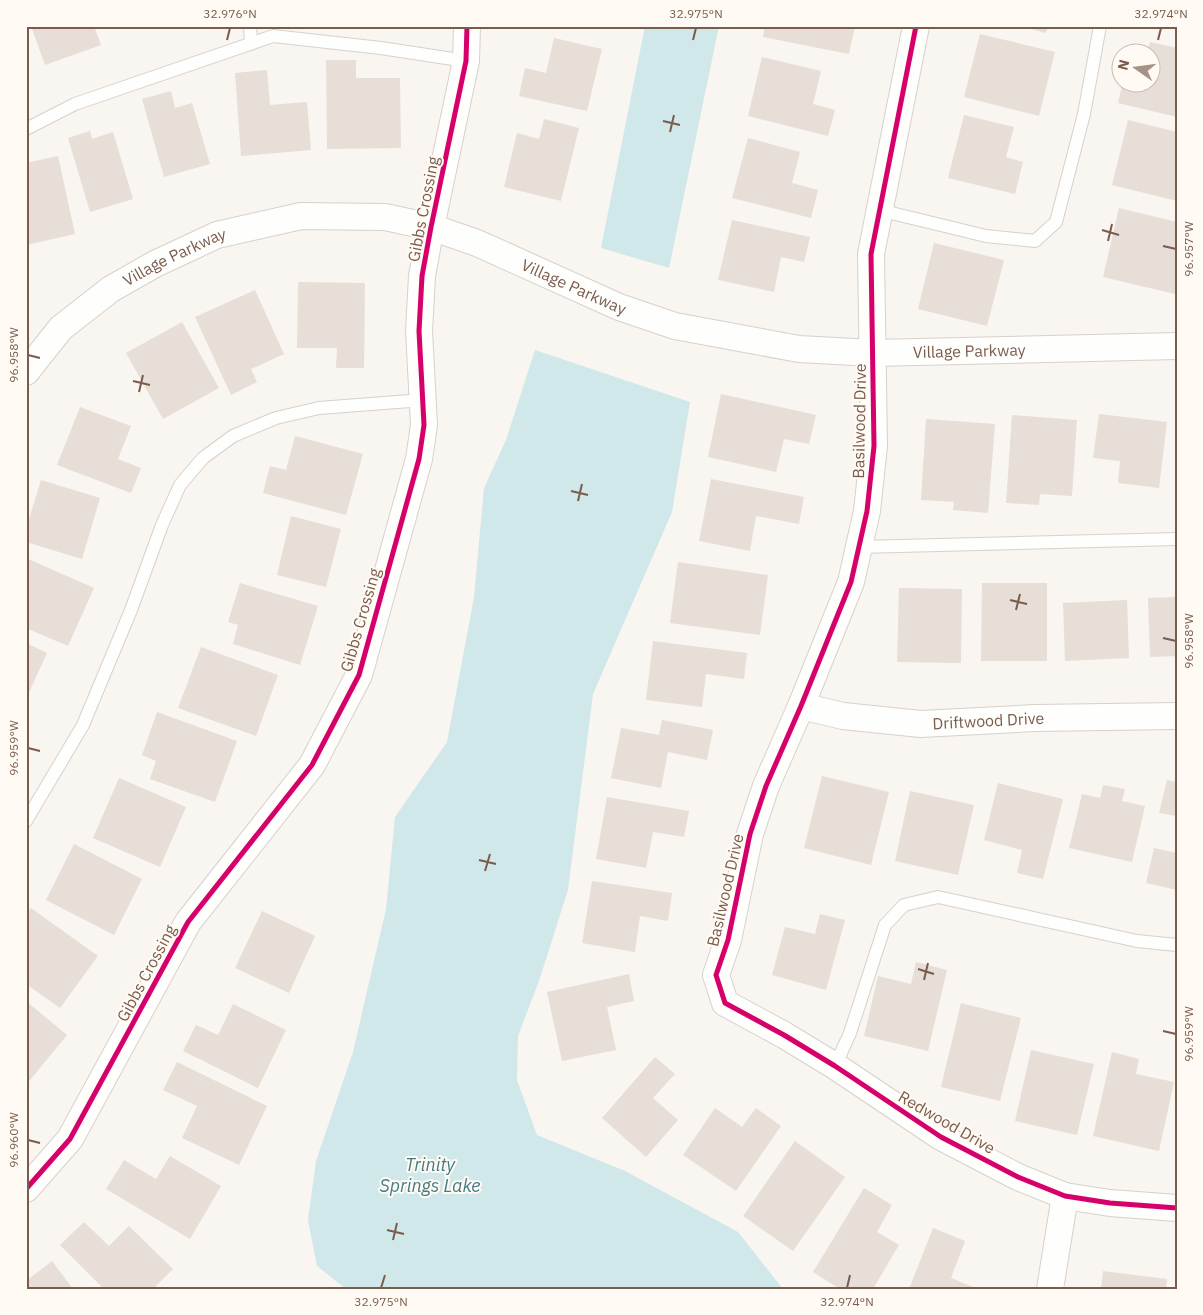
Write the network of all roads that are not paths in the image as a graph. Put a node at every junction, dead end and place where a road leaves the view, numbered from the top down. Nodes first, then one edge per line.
1 (250, 26) edge
2 (467, 26) edge
3 (916, 26) edge
4 (1100, 26) edge
5 (251, 44) junction
6 (466, 61) junction
7 (26, 129) edge
8 (879, 210) junction
9 (431, 227) junction
10 (1177, 346) edge
11 (873, 352) junction
12 (26, 372) edge
13 (423, 400) junction
14 (1177, 539) edge
15 (859, 547) junction
16 (801, 706) junction
17 (1177, 716) edge
18 (26, 821) edge
19 (1177, 945) edge
20 (725, 1004) joint
21 (835, 1066) junction
22 (26, 1189) edge
23 (1065, 1196) junction
24 (1177, 1208) edge
25 (1050, 1289) edge

1 - 5 lane
2 - 6 street, Gibbs Crossing
3 - 8 street, Basilwood Drive
4 - 8 lane
5 - 6 lane
5 - 7 lane
6 - 9 street, Gibbs Crossing
8 - 11 street, Basilwood Drive
9 - 11 street, Village Parkway
9 - 12 street, Village Parkway
9 - 13 street, Gibbs Crossing
10 - 11 street, Village Parkway
11 - 15 street, Basilwood Drive
13 - 18 lane
13 - 22 street, Gibbs Crossing
14 - 15 lane
15 - 16 street, Basilwood Drive
16 - 17 street, Driftwood Drive
16 - 20 street, Basilwood Drive
19 - 21 lane
20 - 21 street, Redwood Drive
21 - 23 street, Redwood Drive
23 - 24 street, Redwood Drive
23 - 25 street

